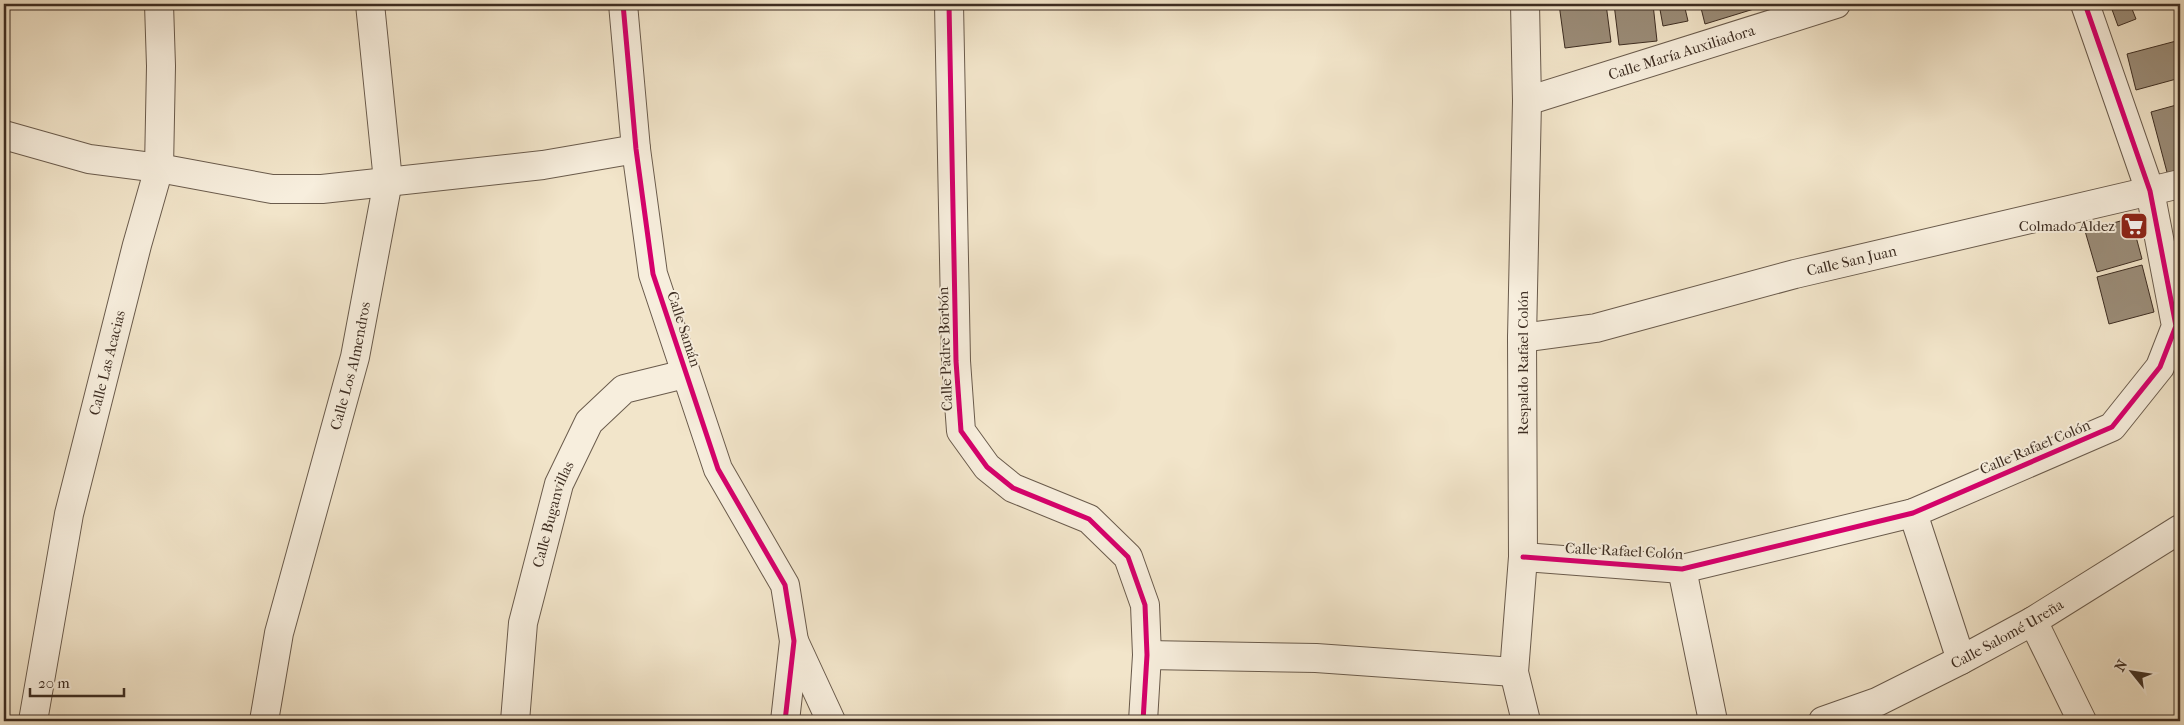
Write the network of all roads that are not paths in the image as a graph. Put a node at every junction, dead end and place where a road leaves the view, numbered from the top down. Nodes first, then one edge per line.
1 (159, 4) edge
2 (370, 4) edge
3 (623, 4) edge
4 (949, 4) edge
5 (1525, 4) edge
6 (1836, 4) edge
7 (2085, 4) edge
8 (1788, 11) edge
9 (1527, 101) junction
10 (4, 135) edge
11 (636, 149) junction
12 (159, 168) junction
13 (388, 181) junction
14 (2180, 184) edge
15 (2150, 191) junction
16 (1522, 338) junction
17 (685, 374) junction
18 (1914, 513) junction
19 (2180, 530) edge
20 (1523, 557) junction
21 (1682, 569) junction
22 (2033, 621) junction
23 (794, 641) junction
24 (1147, 655) junction
25 (1961, 660) junction
26 (1514, 672) junction
27 (1879, 712) edge
28 (32, 721) edge
29 (264, 721) edge
30 (515, 721) edge
31 (786, 721) edge
32 (831, 721) edge
33 (1143, 721) edge
34 (1526, 721) edge
35 (1713, 721) edge
36 (1823, 721) edge
37 (2082, 721) edge

1 - 12 street, Calle Las Acacias
2 - 13 street, Calle Los Almendros
3 - 11 street, Calle Samán
4 - 24 street, Calle Padre Borbón
5 - 9 street, Respaldo Rafael Colón
6 - 8 street, Calle María Auxiliadora
7 - 15 street, Calle Rafael Colón
8 - 9 street, Calle María Auxiliadora
9 - 16 street, Respaldo Rafael Colón
10 - 12 street
11 - 13 street
11 - 17 street, Calle Samán
12 - 13 street
12 - 28 street, Calle Las Acacias
13 - 29 street, Calle Los Almendros
14 - 15 street, Calle San Juan
15 - 16 street, Calle San Juan
15 - 18 street, Calle Rafael Colón
16 - 20 street, Respaldo Rafael Colón
17 - 23 street, Calle Samán
17 - 30 street, Calle Buganvillas
18 - 21 street, Calle Rafael Colón
18 - 25 street
19 - 22 street, Calle Salomé Ureña
20 - 21 street, Calle Rafael Colón
20 - 26 street, Respaldo Rafael Colón
21 - 35 street
22 - 25 street, Calle Salomé Ureña
22 - 37 street
23 - 31 street
23 - 32 street
24 - 26 street
24 - 33 street, Calle Padre Borbón
25 - 27 street, Calle Salomé Ureña
26 - 34 street, Respaldo Rafael Colón
27 - 36 street, Calle Salomé Ureña

